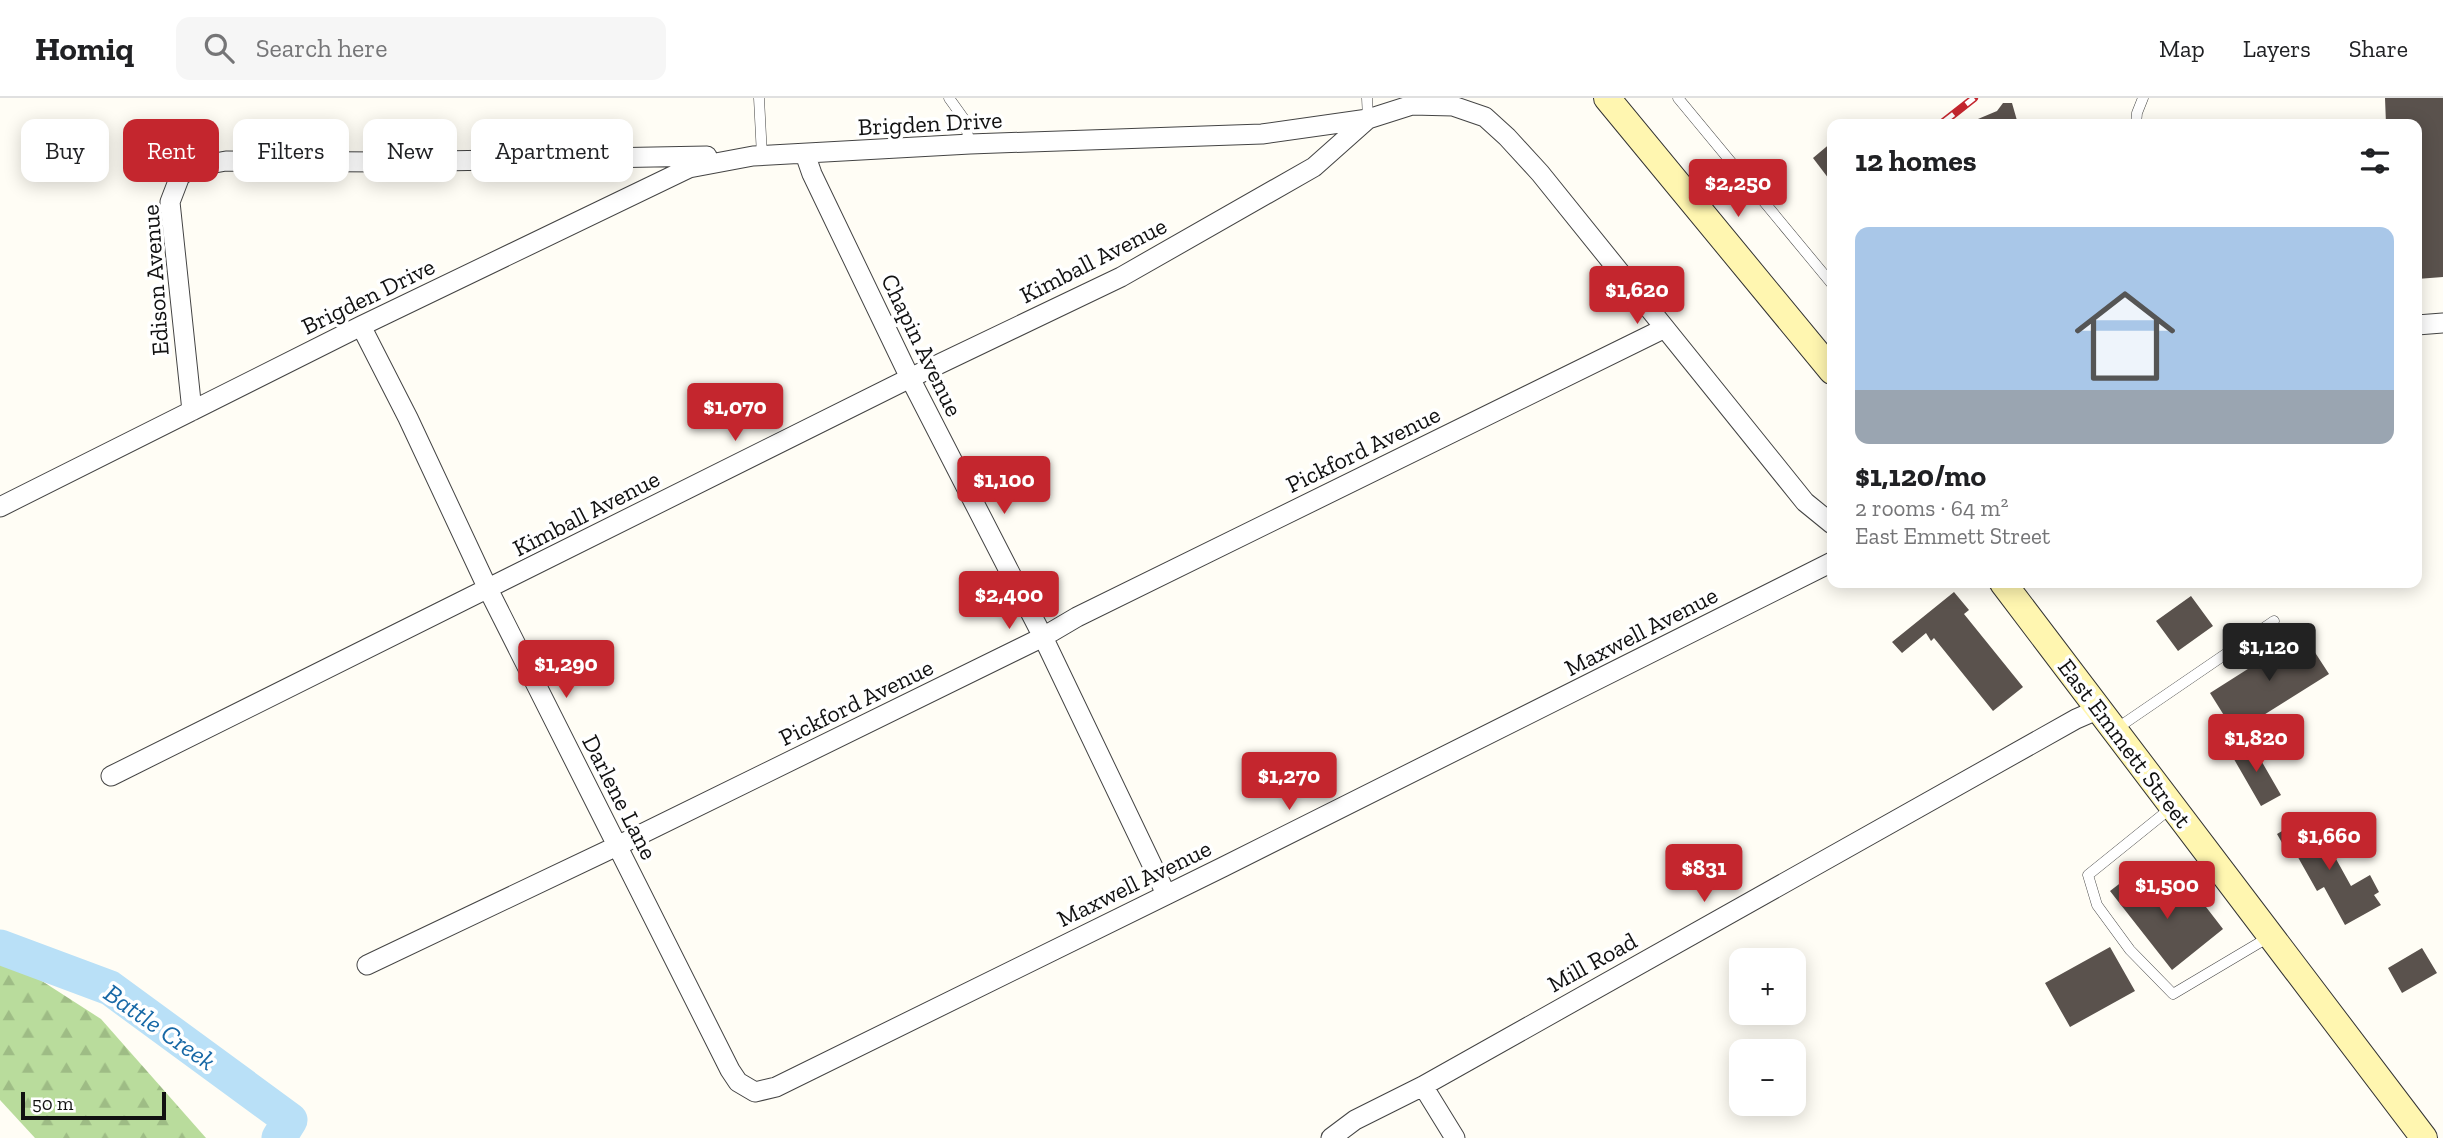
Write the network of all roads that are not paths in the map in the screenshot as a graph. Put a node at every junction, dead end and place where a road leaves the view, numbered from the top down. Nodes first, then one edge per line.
1 (759, 98) edge
2 (949, 98) edge
3 (1367, 98) edge
4 (1607, 98) edge
5 (1678, 98) edge
6 (2143, 98) edge
7 (1368, 119) junction
8 (2136, 119) edge
9 (970, 144) junction
10 (805, 154) junction
11 (758, 156) junction
12 (1827, 278) edge
13 (2443, 323) edge
14 (2422, 325) edge
15 (361, 326) junction
16 (1665, 328) junction
17 (1827, 365) edge
18 (910, 378) junction
19 (192, 411) junction
20 (0, 507) edge
21 (1827, 520) edge
22 (1827, 564) edge
23 (2007, 588) edge
24 (488, 589) junction
25 (2274, 621) dead end
26 (1043, 637) junction
27 (2107, 719) junction
28 (111, 776) dead end
29 (2174, 806) junction
30 (617, 846) junction
31 (1166, 894) junction
32 (2272, 935) junction
33 (367, 965) dead end
34 (1423, 1086) junction
35 (755, 1092) joint
36 (1331, 1138) edge
37 (1455, 1138) edge
38 (2424, 1138) edge

1 - 11 lane
2 - 9 lane
3 - 7 lane
4 - 17 street
5 - 12 lane
6 - 8 lane
7 - 9 street, Brigden Drive
7 - 16 street, Brigden Drive
7 - 18 street, Kimball Avenue
9 - 10 street, Brigden Drive
10 - 11 street, Brigden Drive
10 - 18 street, Chapin Avenue
11 - 15 street, Brigden Drive
11 - 19 street, Edison Avenue
13 - 14 street
15 - 19 street, Brigden Drive
15 - 24 street, Darlene Lane
16 - 21 street, Brigden Drive
16 - 26 street, Pickford Avenue
18 - 24 street, Kimball Avenue
18 - 26 street, Chapin Avenue
19 - 20 street, Brigden Drive
22 - 31 street, Maxwell Avenue
23 - 27 street, East Emmett Street
24 - 28 street, Kimball Avenue
24 - 30 street, Darlene Lane
25 - 27 lane
26 - 30 street, Pickford Avenue
26 - 31 street, Chapin Avenue
27 - 29 street, East Emmett Street
27 - 34 street, Mill Road
29 - 32 street, East Emmett Street
29 - 32 lane
30 - 33 street, Pickford Avenue
30 - 35 street, Darlene Lane
31 - 35 street, Maxwell Avenue
32 - 38 street, East Emmett Street
34 - 36 street, Mill Road
34 - 37 street

